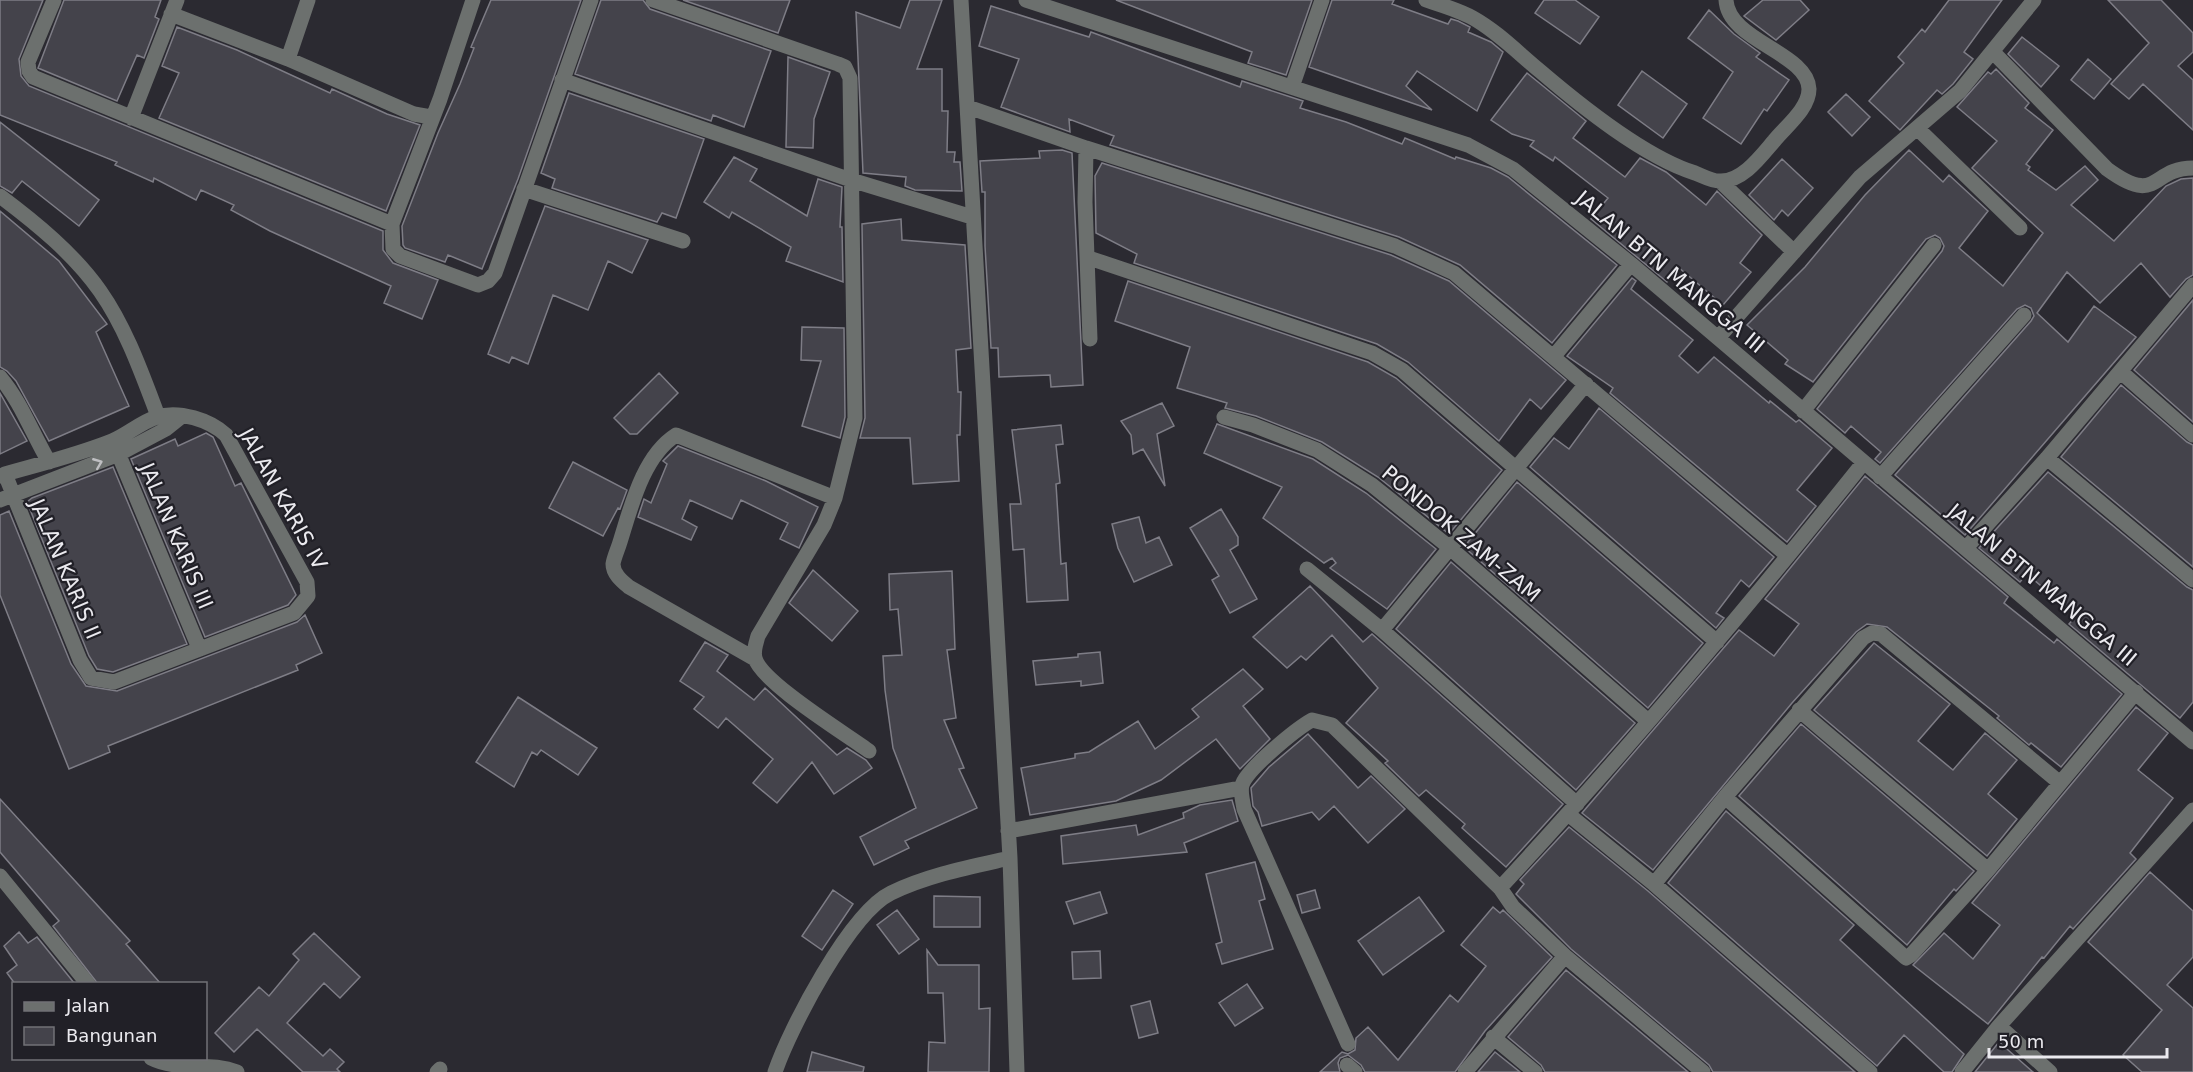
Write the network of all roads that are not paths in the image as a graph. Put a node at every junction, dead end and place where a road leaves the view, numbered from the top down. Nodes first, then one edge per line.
1 (54, 0) edge
2 (308, 0) edge
3 (473, 0) edge
4 (591, 0) edge
5 (653, 0) edge
6 (961, 0) edge
7 (1026, 0) edge
8 (1322, 0) edge
9 (1426, 0) edge
10 (1725, 0) edge
11 (2034, 0) edge
12 (174, 7) edge
13 (1993, 52) junction
14 (288, 59) junction
15 (562, 80) junction
16 (1292, 87) junction
17 (968, 107) junction
18 (431, 117) junction
19 (132, 118) junction
20 (1918, 129) junction
21 (1086, 148) junction
22 (2193, 168) edge
23 (850, 180) junction
24 (1721, 182) junction
25 (524, 189) junction
26 (0, 196) edge
27 (972, 217) junction
28 (392, 224) junction
29 (2020, 228) dead end
30 (683, 241) dead end
31 (1934, 245) dead end
32 (1794, 252) junction
33 (1089, 258) junction
34 (1631, 264) junction
35 (2193, 285) edge
36 (2024, 315) dead end
37 (1718, 338) junction
38 (1090, 339) dead end
39 (1554, 356) junction
40 (2121, 372) junction
41 (0, 376) edge
42 (1586, 384) junction
43 (1803, 411) junction
44 (158, 416) junction
45 (181, 417) junction
46 (1224, 417) dead end
47 (2193, 435) edge
48 (116, 447) junction
49 (2048, 458) junction
50 (49, 462) junction
51 (1864, 462) junction
52 (1515, 468) junction
53 (2, 475) edge
54 (1880, 477) junction
55 (835, 498) junction
56 (6, 499) edge
57 (1449, 547) junction
58 (1966, 548) junction
59 (1788, 556) junction
60 (1307, 569) dead end
61 (2193, 580) edge
62 (1382, 630) junction
63 (1717, 642) junction
64 (199, 648) junction
65 (755, 659) junction
66 (91, 678) joint
67 (2136, 692) junction
68 (1799, 710) junction
69 (1648, 721) junction
70 (2193, 742) edge
71 (869, 751) dead end
72 (2060, 783) junction
73 (1241, 788) junction
74 (1725, 797) junction
75 (1573, 809) junction
76 (2193, 810) edge
77 (1008, 831) junction
78 (1010, 858) junction
79 (1988, 870) junction
80 (0, 876) edge
81 (1654, 884) junction
82 (1500, 888) junction
83 (1565, 956) junction
84 (86, 982) edge
85 (1999, 1026) junction
86 (1493, 1037) junction
87 (1348, 1044) dead end
88 (153, 1060) edge
89 (237, 1072) edge
90 (775, 1072) edge
91 (1017, 1072) edge
92 (1465, 1072) edge
93 (1535, 1072) edge
94 (1702, 1072) edge
95 (1870, 1072) edge
96 (1962, 1072) edge
97 (2050, 1072) edge

1 - 19 street
2 - 14 street
3 - 18 street
4 - 15 street
5 - 23 street
6 - 17 street
7 - 16 street, JALAN BTN MANGGA III
8 - 16 street
9 - 24 street
10 - 24 street
11 - 13 street
12 - 14 street
12 - 19 street
13 - 20 street
13 - 22 street
14 - 18 street
15 - 23 street
15 - 25 street
16 - 34 street, JALAN BTN MANGGA III
17 - 21 street
17 - 27 street
18 - 28 street
19 - 28 street
20 - 29 street
20 - 32 street
21 - 33 street
21 - 39 street
23 - 27 street
23 - 55 street
24 - 32 street
25 - 28 street
25 - 30 street
26 - 44 street
27 - 77 street
31 - 43 street
32 - 37 street
33 - 38 street
33 - 52 street
34 - 37 street, JALAN BTN MANGGA III
34 - 39 street
35 - 40 street
36 - 54 street
37 - 43 street, JALAN BTN MANGGA III
39 - 42 street
40 - 47 street
40 - 49 street
41 - 50 street
42 - 52 street
42 - 59 street
43 - 51 street, JALAN BTN MANGGA III
44 - 45 street, JALAN KARIS IV
44 - 48 street
45 - 48 street
45 - 64 street, JALAN KARIS IV
46 - 57 street, PONDOK ZAM-ZAM
48 - 50 street
56 -> 48 street
48 - 64 street, JALAN KARIS III
49 - 58 street
49 - 61 street
50 - 53 street
51 - 54 street, JALAN BTN MANGGA III
51 - 59 street
52 - 57 street
52 - 63 street
53 - 56 street, JALAN KARIS II
54 - 58 street, JALAN BTN MANGGA III
55 - 65 street
55 - 65 street
56 - 66 street, JALAN KARIS II
57 - 62 street
57 - 69 street, PONDOK ZAM-ZAM
58 - 67 street, JALAN BTN MANGGA III
59 - 63 street
60 - 62 street
62 - 75 street
63 - 69 street
64 - 66 street, JALAN KARIS IV
65 - 71 street
67 - 70 street, JALAN BTN MANGGA III
67 - 72 street
68 - 72 street
68 - 74 street
68 - 79 street
69 - 75 street
72 - 79 street
73 - 77 street
73 - 82 street
73 - 87 street
74 - 79 street
74 - 81 street
75 - 81 street
75 - 82 street
76 - 85 street
77 - 78 street
78 - 90 street
78 - 91 street
80 - 84 street
81 - 95 street
82 - 83 street
83 - 86 street
83 - 94 street
85 - 96 street
85 - 97 street
86 - 92 street
86 - 93 street
88 - 89 street

